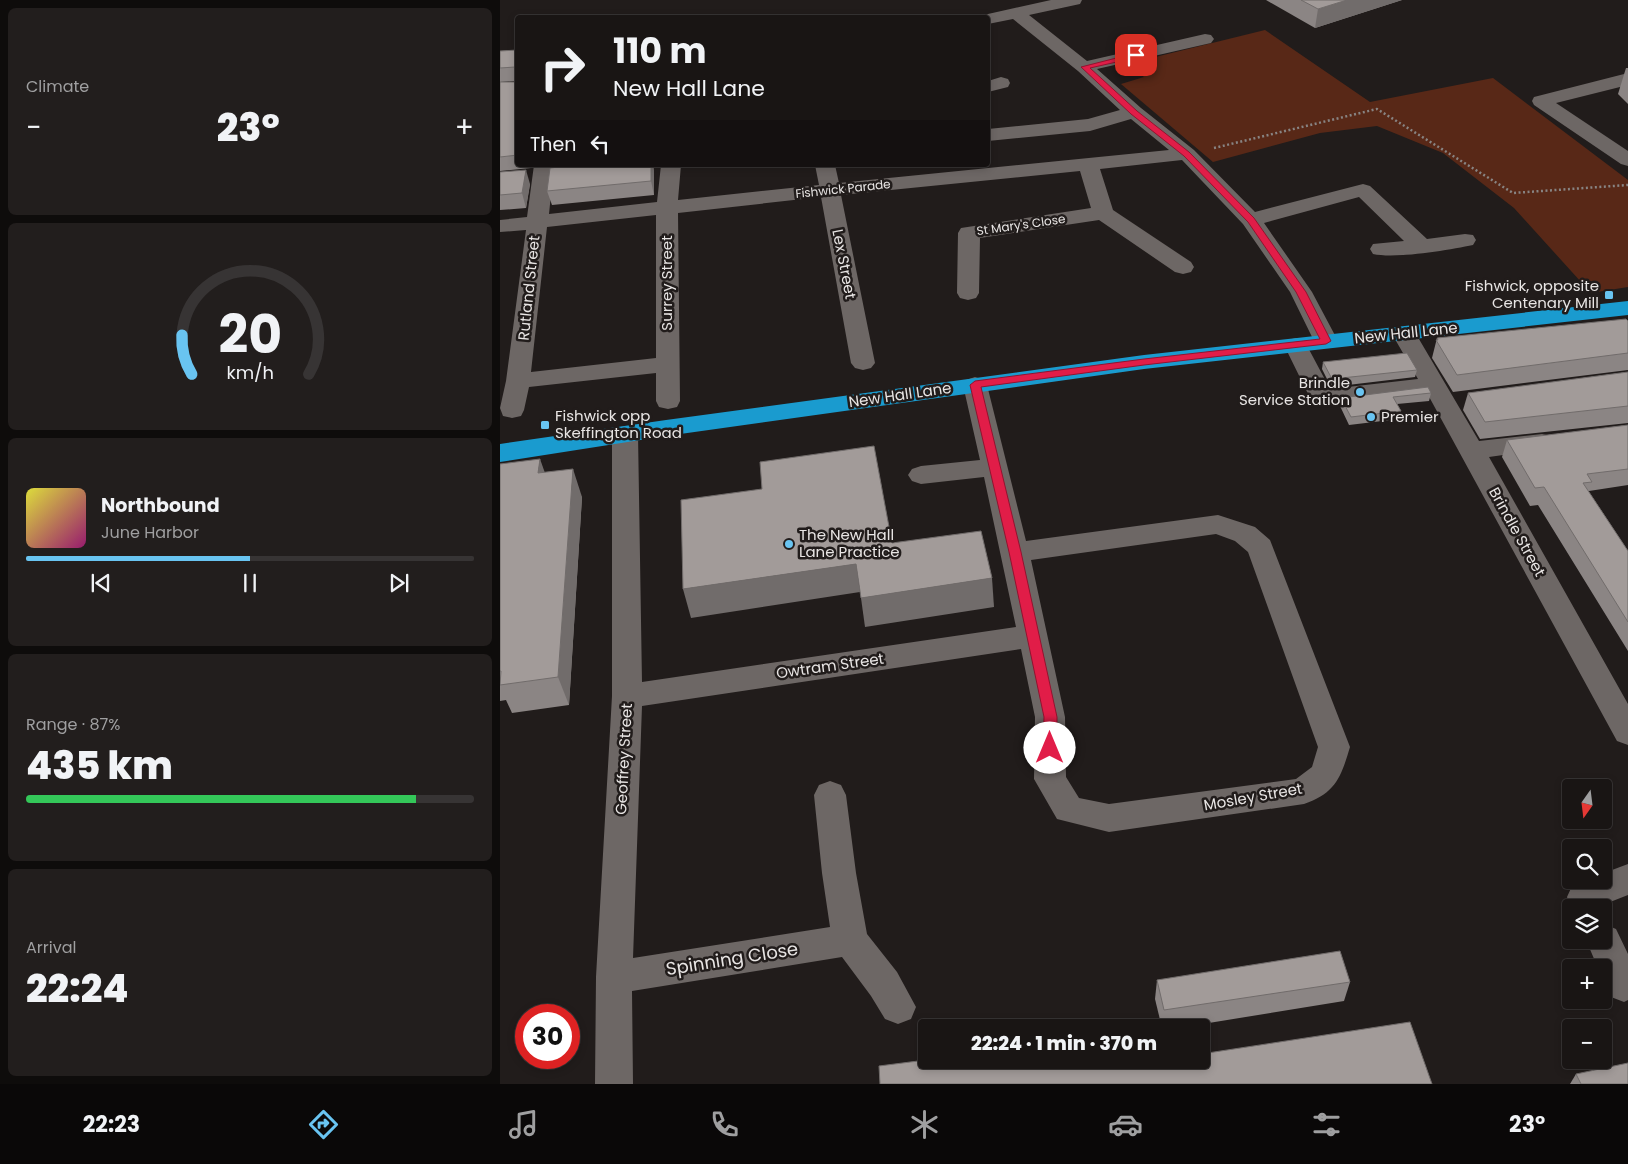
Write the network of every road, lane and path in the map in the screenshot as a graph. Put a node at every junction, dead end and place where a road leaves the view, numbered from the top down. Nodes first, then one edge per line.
1 (1074, 0) edge
2 (1016, 13) junction
3 (990, 19) edge
4 (1205, 39) dead end
5 (1084, 67) junction
6 (1628, 79) edge
7 (1134, 112) junction
8 (990, 135) edge
9 (1186, 154) junction
10 (1628, 160) edge
11 (1088, 163) junction
12 (671, 167) edge
13 (826, 167) edge
14 (542, 172) edge
15 (1628, 185) edge
16 (829, 190) junction
17 (667, 209) junction
18 (1103, 213) junction
19 (1251, 220) junction
20 (536, 222) junction
21 (500, 226) edge
22 (1465, 240) dead end
23 (1422, 246) junction
24 (1381, 249) dead end
25 (1183, 267) dead end
26 (968, 293) dead end
27 (1627, 310) edge
28 (1404, 334) junction
29 (1326, 341) junction
30 (1296, 345) junction
31 (863, 363) dead end
32 (667, 364) junction
33 (518, 380) junction
34 (975, 385) junction
35 (1438, 394) junction
36 (1473, 399) edge
37 (668, 400) dead end
38 (512, 410) dead end
39 (625, 434) junction
40 (1569, 439) edge
41 (1472, 450) junction
42 (500, 453) edge
43 (995, 467) junction
44 (921, 476) dead end
45 (1015, 552) junction
46 (1033, 636) junction
47 (628, 696) junction
48 (1628, 732) edge
49 (830, 795) dead end
50 (1628, 879) edge
51 (1585, 899) edge
52 (850, 940) junction
53 (1608, 949) edge
54 (614, 977) junction
55 (1624, 985) dead end
56 (898, 1007) dead end
57 (614, 1084) edge

1 - 2 street
2 - 3 street
2 - 5 street
4 - 5 street
5 - 7 street
6 - 10 street
7 - 8 street
7 - 9 street
9 - 11 street, Fishwick Parade
9 - 15 path
9 - 19 street
11 - 16 street, Fishwick Parade
11 - 18 street
12 - 17 street, Surrey Street
13 - 16 street, Lex Street
14 - 20 street, Rutland Street
16 - 17 street, Fishwick Parade
16 - 31 street, Lex Street
17 - 20 street, Fishwick Parade
17 - 32 street, Surrey Street
18 - 25 street
18 - 26 street, St Mary's Close
19 - 23 street
19 - 29 street
20 - 21 street, Fishwick Parade
20 - 33 street, Rutland Street
22 - 23 street
23 - 24 street
27 - 28 highway, New Hall Lane
28 - 29 highway, New Hall Lane
28 - 35 street, Brindle Street
29 - 30 highway, New Hall Lane
30 - 34 highway, New Hall Lane
30 - 35 street
32 - 33 street
32 - 37 street, Surrey Street
33 - 38 street, Rutland Street
34 - 39 highway, New Hall Lane
34 - 43 street, Mosley Street
35 - 36 street
35 - 41 street, Brindle Street
39 - 42 highway, New Hall Lane
39 - 47 street, Geoffrey Street
40 - 41 street
41 - 48 street, Brindle Street
43 - 44 street
43 - 45 street, Mosley Street
45 - 46 street, Mosley Street
45 - 46 street, Mosley Street
46 - 47 street, Owtram Street
47 - 54 street, Geoffrey Street
49 - 52 street
50 - 51 street
52 - 54 street, Spinning Close
52 - 56 street
53 - 55 street
54 - 57 street, Geoffrey Street

